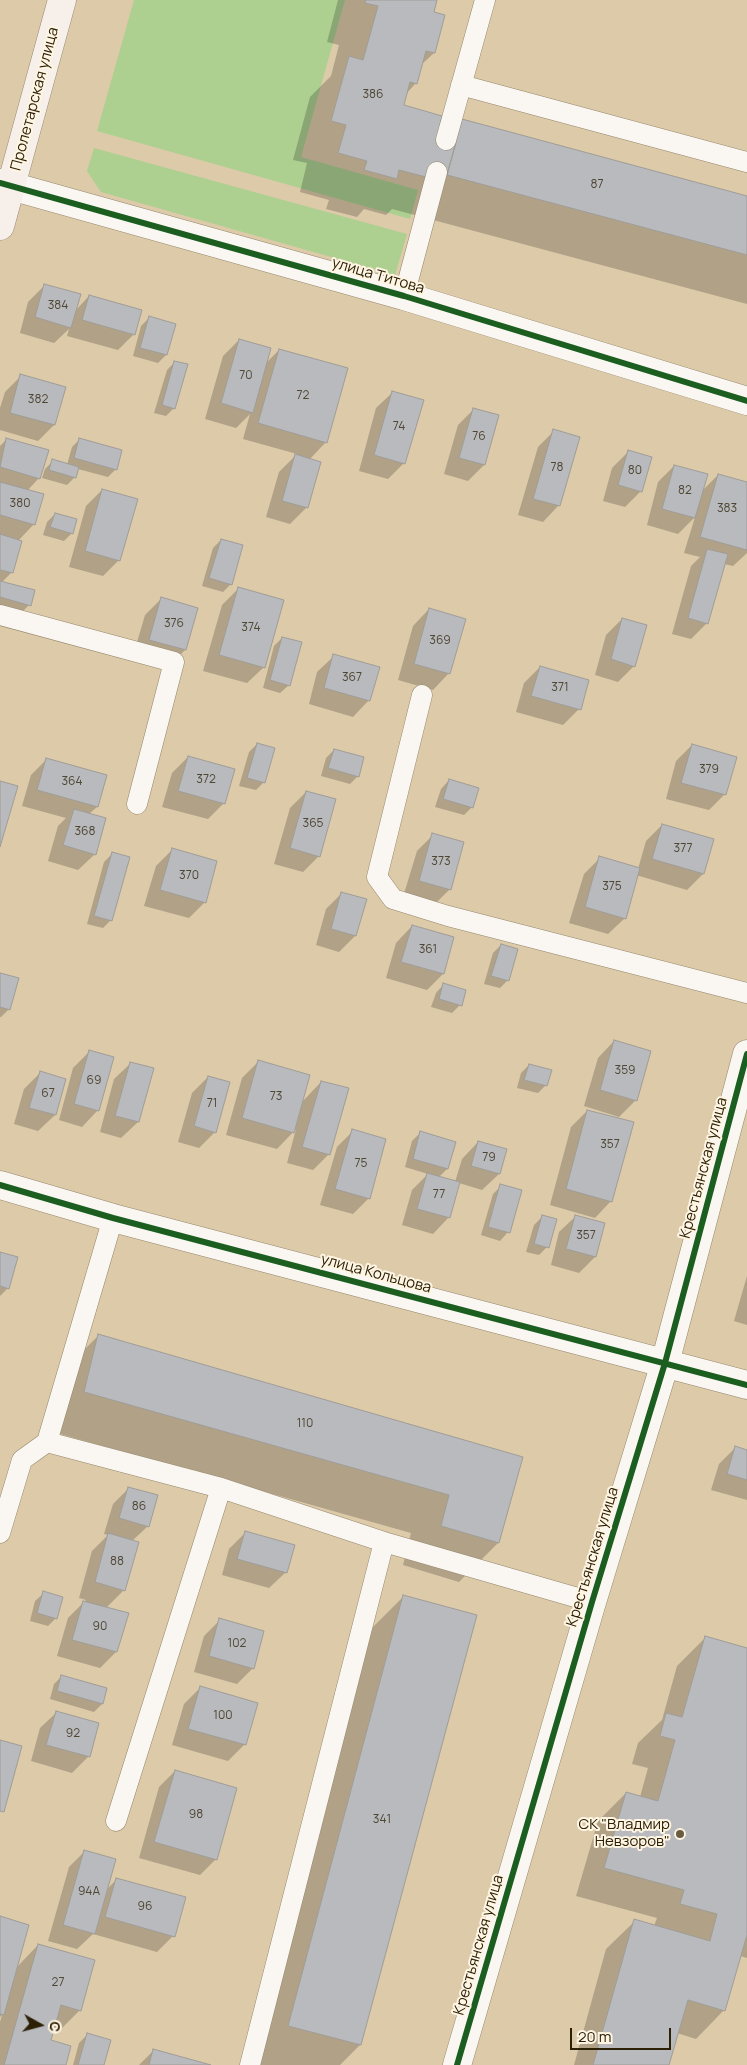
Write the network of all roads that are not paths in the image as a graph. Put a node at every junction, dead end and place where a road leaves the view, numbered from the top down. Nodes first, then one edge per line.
1 (62, 0) edge
2 (485, 0) edge
3 (461, 85) junction
4 (446, 140) dead end
5 (747, 162) edge
6 (437, 172) dead end
7 (6, 185) edge
8 (0, 226) edge
9 (404, 296) junction
10 (747, 401) edge
11 (0, 615) edge
12 (422, 694) dead end
13 (137, 804) dead end
14 (747, 993) edge
15 (747, 1054) edge
16 (0, 1185) edge
17 (113, 1218) junction
18 (664, 1363) junction
19 (747, 1385) edge
20 (47, 1442) junction
21 (221, 1488) junction
22 (0, 1533) edge
23 (384, 1542) junction
24 (592, 1602) junction
25 (116, 1821) dead end
26 (250, 2065) edge
27 (457, 2065) edge

1 - 7 main road, Пролетарская улица
2 - 3 lane
3 - 4 lane
3 - 5 lane
6 - 9 lane
7 - 8 main road, Пролетарская улица
7 - 9 street, улица Титова
9 - 10 street, улица Титова
11 - 13 lane
12 - 14 lane
15 - 18 street, Крестьянская улица
16 - 17 street, улица Кольцова
17 - 18 street, улица Кольцова
17 - 20 lane
18 - 19 street, улица Кольцова
18 - 24 street, Крестьянская улица
20 - 21 lane
20 - 22 lane
21 - 23 lane
21 - 25 lane
23 - 24 lane
23 - 26 lane
24 - 27 street, Крестьянская улица

